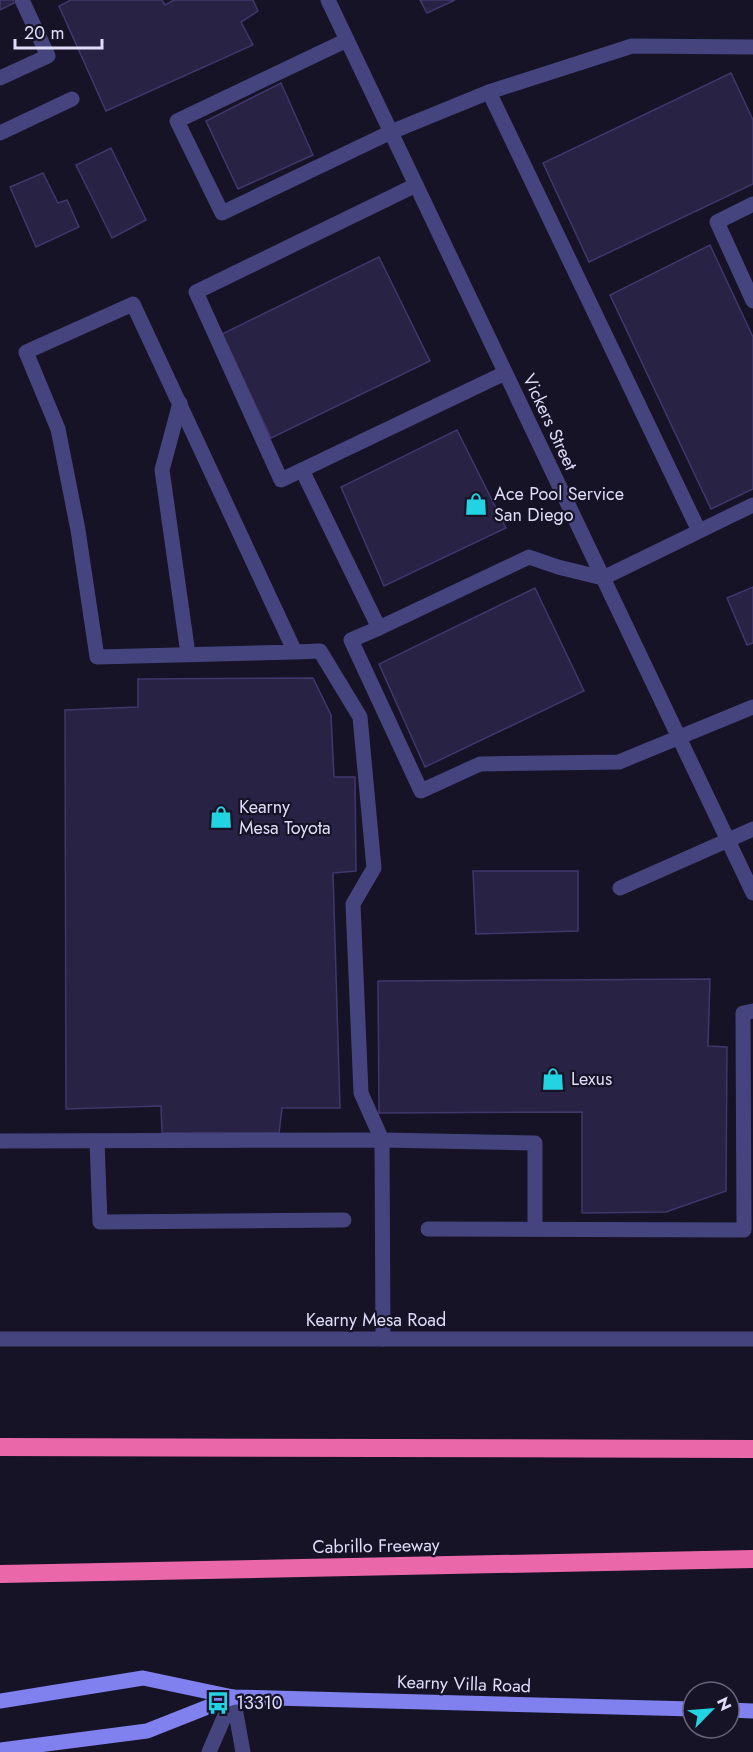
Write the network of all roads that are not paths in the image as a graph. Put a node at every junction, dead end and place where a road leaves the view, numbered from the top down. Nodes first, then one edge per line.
1 (22, 0) edge
2 (328, 0) edge
3 (347, 40) junction
4 (753, 47) edge
5 (0, 78) edge
6 (489, 92) junction
7 (72, 99) dead end
8 (391, 132) junction
9 (0, 134) edge
10 (416, 185) junction
11 (753, 204) edge
12 (753, 301) edge
13 (505, 373) junction
14 (180, 403) junction
15 (302, 470) junction
16 (753, 505) edge
17 (699, 531) junction
18 (603, 578) junction
19 (379, 628) junction
20 (295, 652) junction
21 (188, 654) junction
22 (753, 707) edge
23 (679, 738) junction
24 (753, 829) edge
25 (728, 840) junction
26 (620, 888) dead end
27 (753, 893) edge
28 (753, 1011) edge
29 (382, 1140) junction
30 (0, 1141) edge
31 (97, 1141) junction
32 (344, 1220) dead end
33 (428, 1229) dead end
34 (535, 1229) junction
35 (0, 1339) edge
36 (383, 1339) junction
37 (753, 1339) edge
38 (0, 1441) edge
39 (23, 1446) junction
40 (0, 1447) edge
41 (753, 1449) edge
42 (753, 1559) edge
43 (0, 1574) edge
44 (233, 1697) junction
45 (0, 1701) edge
46 (681, 1709) edge
47 (0, 1750) edge
48 (210, 1752) edge
49 (243, 1752) edge

1 - 5 street
2 - 3 street, Vickers Street
3 - 8 street, Vickers Street
3 - 8 street
4 - 6 street
6 - 8 street
6 - 17 street
7 - 9 street
8 - 10 street, Vickers Street
10 - 13 street, Vickers Street
10 - 15 street
11 - 12 street
13 - 15 street
13 - 18 street, Vickers Street
14 - 20 street
14 - 21 street
14 - 21 street
15 - 19 street
16 - 17 street
17 - 18 street
18 - 19 street
18 - 23 street, Vickers Street
19 - 23 street
20 - 21 street
20 - 29 street
22 - 23 street
23 - 25 street, Vickers Street
24 - 25 street
25 - 26 street
25 - 27 street, Vickers Street
28 - 34 street
29 - 31 street
29 - 34 street
29 - 36 street
30 - 31 street
31 - 32 street
33 - 34 street
35 - 36 street, Kearny Mesa Road
36 - 37 street, Kearny Mesa Road
38 - 39 highway
39 - 40 highway
39 - 41 highway
42 - 43 highway, Cabrillo Freeway
44 - 45 main road, Kearny Villa Road
44 - 46 main road, Kearny Villa Road
44 - 47 main road, Kearny Villa Road
44 - 48 street
44 - 49 street

